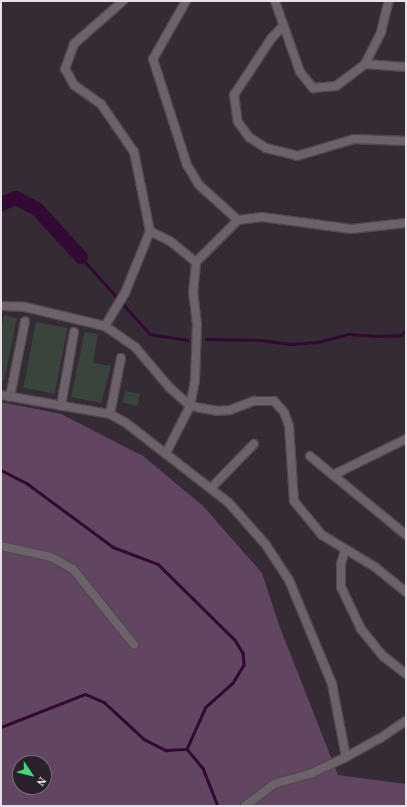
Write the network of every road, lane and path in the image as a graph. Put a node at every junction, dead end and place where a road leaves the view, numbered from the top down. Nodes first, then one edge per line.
1 (123, 1) edge
2 (186, 1) edge
3 (275, 1) edge
4 (389, 1) edge
5 (282, 27) junction
6 (365, 64) junction
7 (406, 67) edge
8 (406, 141) edge
9 (238, 220) junction
10 (406, 223) edge
11 (150, 231) junction
12 (196, 262) junction
13 (1, 306) edge
14 (25, 321) dead end
15 (105, 326) junction
16 (74, 332) dead end
17 (121, 358) dead end
18 (1, 395) edge
19 (10, 397) junction
20 (60, 406) junction
21 (190, 406) junction
22 (110, 414) junction
23 (406, 438) edge
24 (254, 444) dead end
25 (166, 453) junction
26 (310, 456) dead end
27 (333, 475) junction
28 (212, 487) junction
29 (406, 535) edge
30 (1, 546) edge
31 (345, 550) junction
32 (406, 592) edge
33 (134, 645) dead end
34 (406, 674) edge
35 (406, 721) edge
36 (346, 757) junction
37 (245, 806) edge

1 - 11 street
2 - 9 street
3 - 5 street
4 - 6 street
5 - 6 street
5 - 8 street
6 - 7 street
9 - 10 street
9 - 12 street
11 - 12 street
11 - 15 street
12 - 21 street
13 - 15 street
14 - 19 street
15 - 21 street
16 - 20 street
17 - 22 street
18 - 19 street
19 - 20 street
20 - 22 street
21 - 25 street
21 - 31 street
22 - 25 street
23 - 27 street
24 - 28 street
25 - 28 street
26 - 27 street
27 - 29 street
28 - 36 street
30 - 33 street
31 - 32 street
31 - 34 street
35 - 36 street
36 - 37 street

